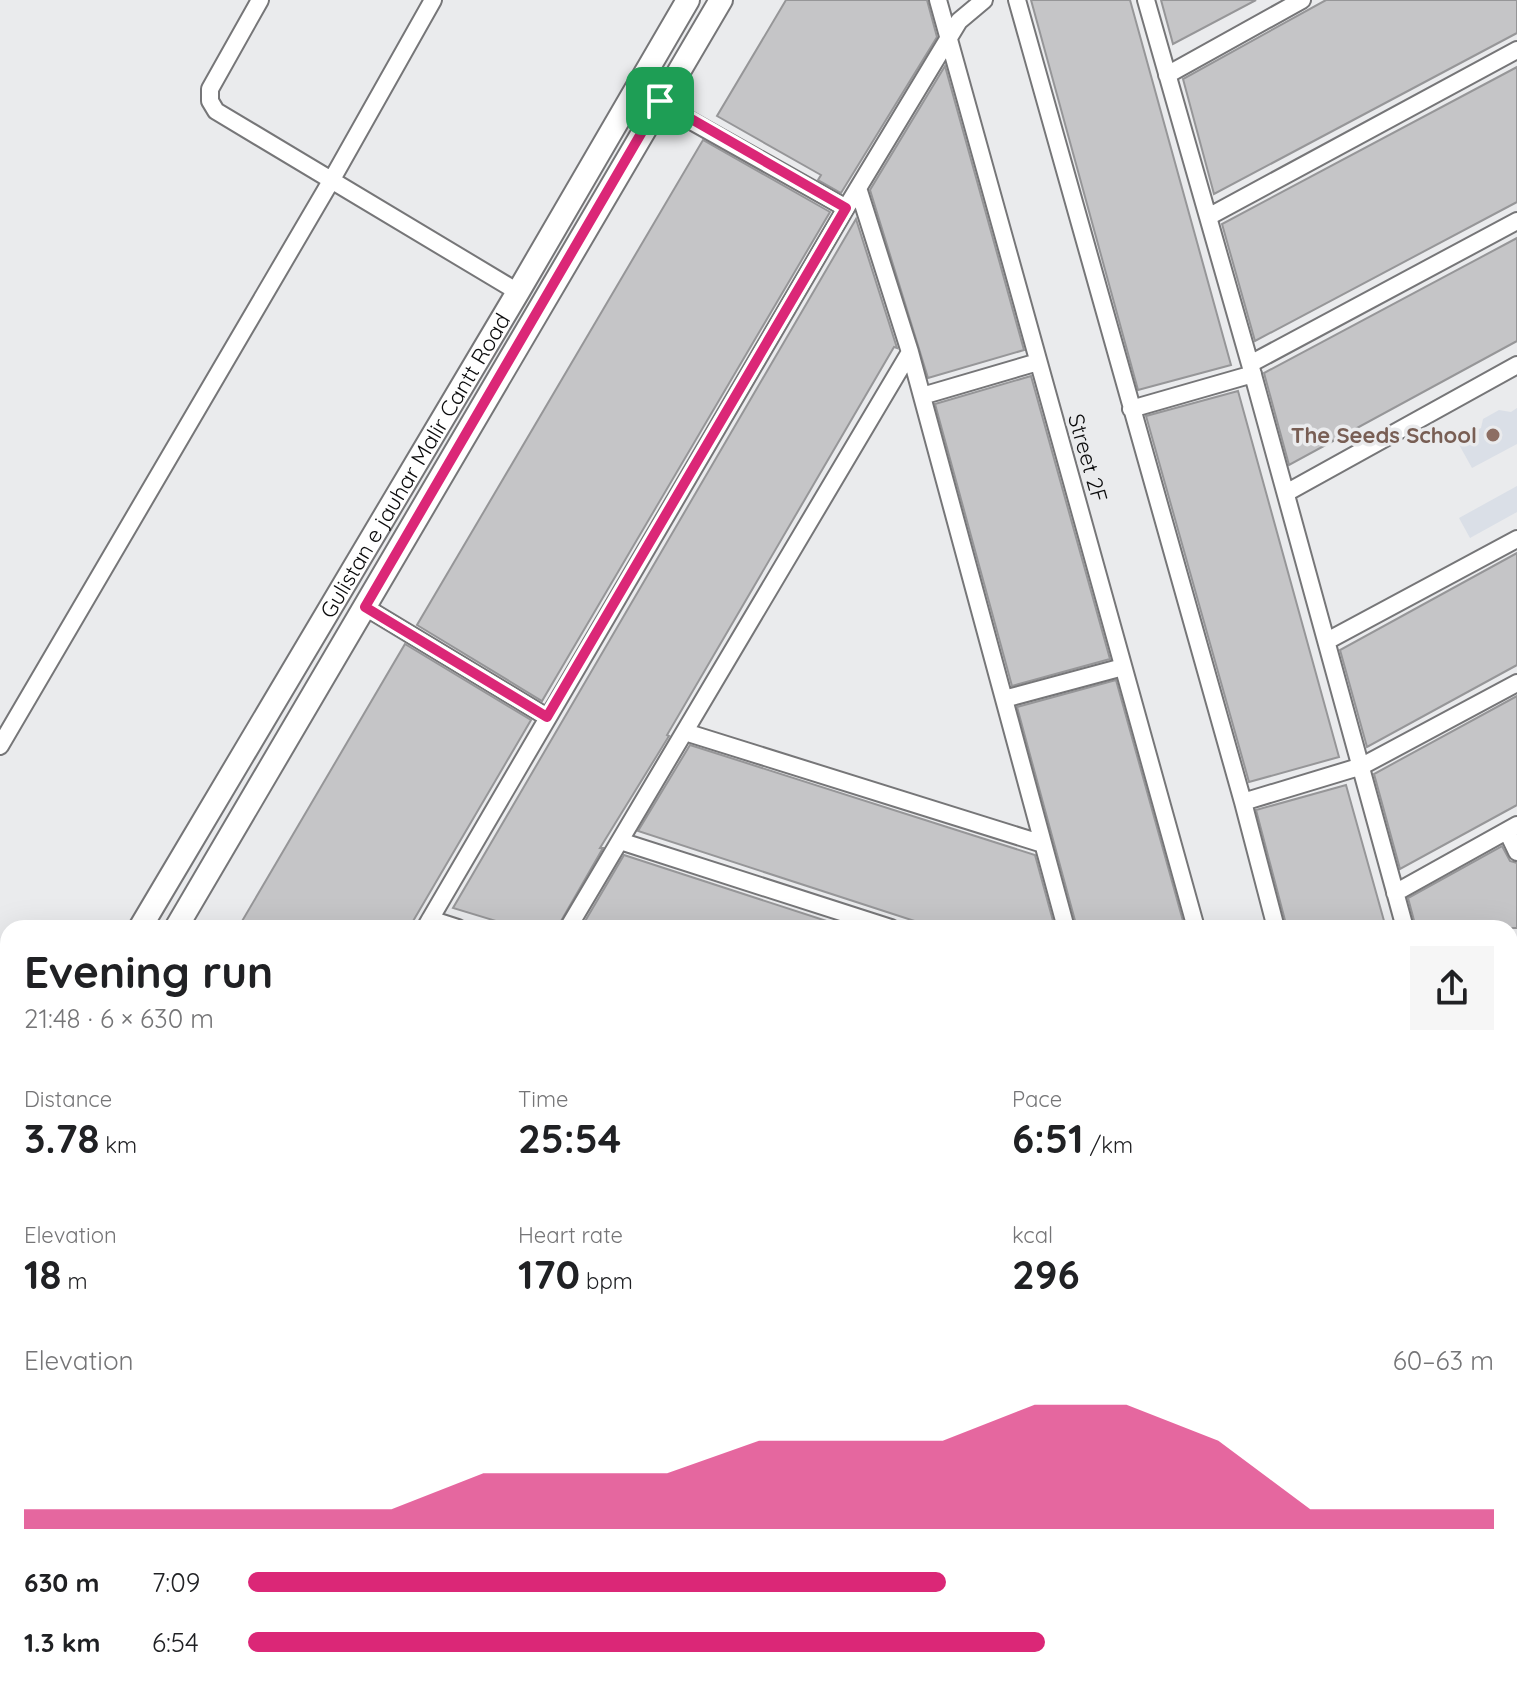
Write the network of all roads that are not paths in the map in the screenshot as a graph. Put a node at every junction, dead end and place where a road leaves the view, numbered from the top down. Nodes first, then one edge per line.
1 (260, 0) edge
2 (433, 0) edge
3 (688, 0) edge
4 (721, 0) edge
5 (938, 0) edge
6 (984, 0) edge
7 (1017, 0) edge
8 (1146, 0) edge
9 (1302, 0) edge
10 (948, 39) junction
11 (1517, 50) edge
12 (1167, 75) junction
13 (636, 90) junction
14 (660, 101) junction
15 (331, 181) junction
16 (858, 188) junction
17 (846, 208) junction
18 (1208, 217) junction
19 (1517, 221) edge
20 (518, 292) junction
21 (910, 352) junction
22 (1038, 362) junction
23 (1517, 365) edge
24 (1252, 369) junction
25 (922, 396) junction
26 (1131, 409) junction
27 (1286, 493) junction
28 (1517, 539) edge
29 (365, 607) junction
30 (1327, 641) junction
31 (1123, 667) junction
32 (1517, 683) edge
33 (1004, 699) junction
34 (547, 717) junction
35 (685, 732) junction
36 (0, 746) edge
37 (1362, 766) junction
38 (1243, 802) junction
39 (1512, 828) edge
40 (620, 841) junction
41 (1043, 844) junction
42 (1517, 852) edge
43 (1395, 893) junction
44 (145, 920) edge
45 (181, 920) edge
46 (430, 920) edge
47 (573, 920) edge
48 (866, 920) edge
49 (1064, 920) edge
50 (1194, 920) edge
51 (1274, 920) edge
52 (1403, 920) edge

1 - 15 street
2 - 15 street
3 - 13 main road, Gulistan e jauhar Malir Cantt Road
4 - 14 main road, Gulistan e jauhar Malir Cantt Road
5 - 10 street, Street 2F
6 - 10 street
7 - 26 street
8 - 12 street
9 - 12 street
10 - 16 street
10 - 22 street, Street 2F
11 - 18 street
12 - 18 street
13 - 14 street
13 - 20 main road, Gulistan e jauhar Malir Cantt Road
14 - 17 street
14 - 29 main road, Gulistan e jauhar Malir Cantt Road
15 - 20 street
15 - 36 street
16 - 17 street
16 - 21 street
17 - 34 street
18 - 24 street
19 - 24 street
20 - 44 main road, Gulistan e jauhar Malir Cantt Road
21 - 25 street
21 - 35 street
22 - 25 street
22 - 31 street, Street 2F
23 - 27 street
24 - 26 street
24 - 27 street
25 - 33 street
26 - 38 street
27 - 30 street
28 - 30 street
29 - 34 street
29 - 45 main road, Gulistan e jauhar Malir Cantt Road
30 - 37 street
31 - 33 street
31 - 50 street, Street 2F
32 - 37 street
33 - 41 street
34 - 46 street
35 - 40 street
35 - 41 street
37 - 38 street
37 - 43 street
38 - 51 street
39 - 42 street
39 - 43 street
40 - 47 street
40 - 48 street
41 - 49 street
43 - 52 street

